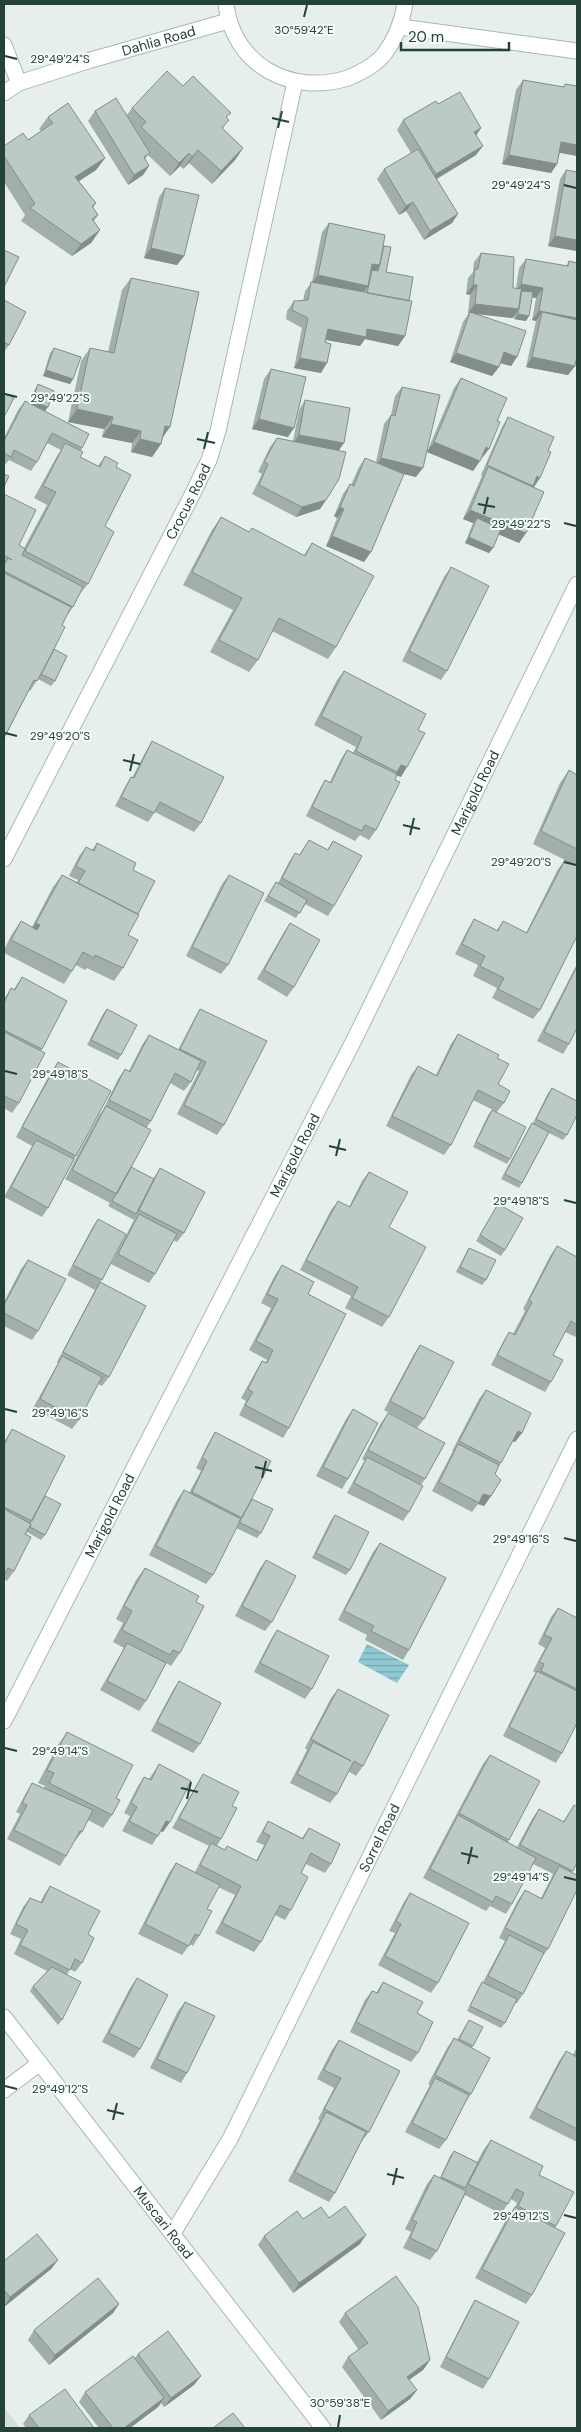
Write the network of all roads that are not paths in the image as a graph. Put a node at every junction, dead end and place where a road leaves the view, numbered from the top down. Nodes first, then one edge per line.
1 (226, 4) edge
2 (405, 4) edge
3 (228, 21) junction
4 (401, 26) junction
5 (4, 45) edge
6 (577, 52) edge
7 (295, 82) junction
8 (19, 83) junction
9 (4, 92) edge
10 (577, 584) edge
11 (4, 859) edge
12 (577, 1439) edge
13 (4, 1721) edge
14 (4, 2017) edge
15 (40, 2062) junction
16 (4, 2090) edge
17 (173, 2233) junction
18 (323, 2428) edge

1 - 3 street
2 - 4 street
3 - 7 street
3 - 8 street, Dahlia Road
4 - 6 street
4 - 7 street
5 - 8 street
7 - 11 street, Crocus Road
8 - 9 street, Dahlia Road
10 - 13 street, Marigold Road
12 - 17 street, Sorrel Road
14 - 15 street, Muscari Road
15 - 16 street
15 - 17 street, Muscari Road
17 - 18 street, Muscari Road

